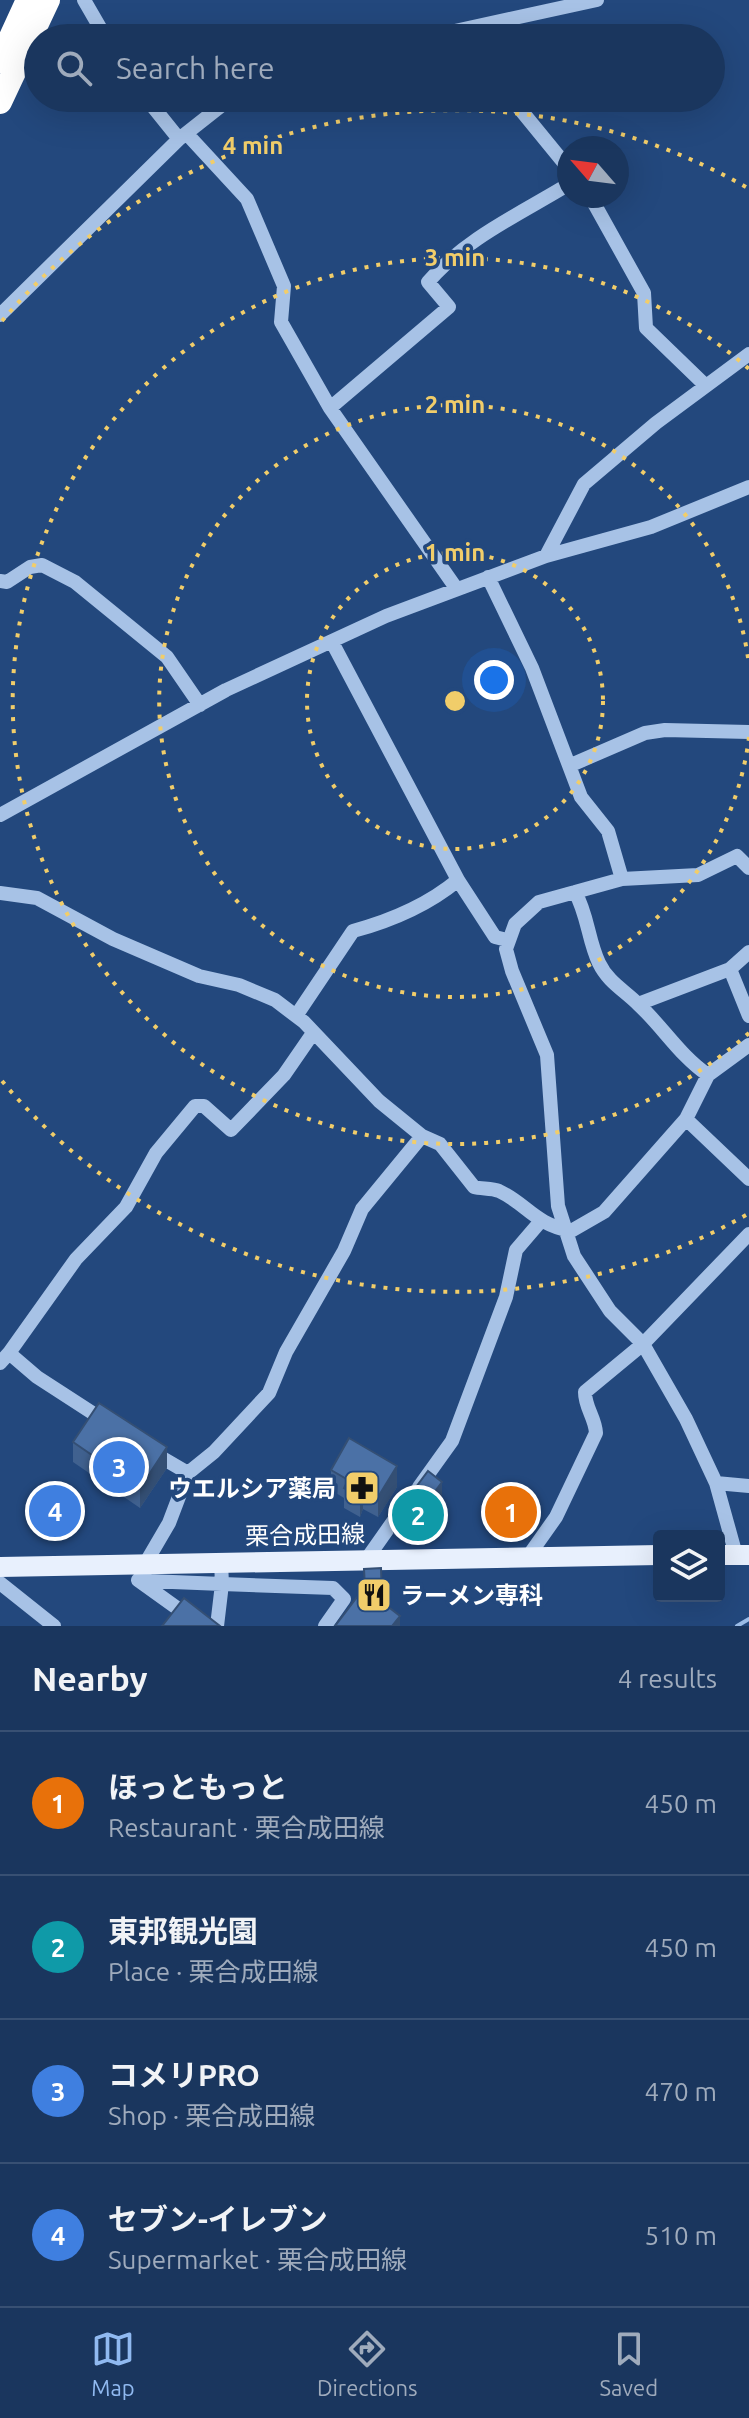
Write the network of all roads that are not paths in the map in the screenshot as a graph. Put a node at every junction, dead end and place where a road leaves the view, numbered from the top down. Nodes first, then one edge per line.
1 (28, 0) edge
2 (48, 0) edge
3 (597, 0) edge
4 (87, 2) edge
5 (37, 24) edge
6 (99, 24) edge
7 (503, 24) edge
8 (24, 51) edge
9 (0, 61) edge
10 (0, 102) edge
11 (160, 112) edge
12 (213, 112) edge
13 (522, 112) edge
14 (183, 136) junction
15 (557, 154) edge
16 (557, 191) edge
17 (597, 208) edge
18 (3, 306) edge
19 (749, 354) edge
20 (706, 386) junction
21 (330, 408) junction
22 (749, 487) edge
23 (546, 556) junction
24 (488, 577) junction
25 (0, 581) edge
26 (456, 588) junction
27 (332, 642) junction
28 (200, 705) junction
29 (749, 732) edge
30 (571, 765) junction
31 (0, 815) edge
32 (749, 868) edge
33 (622, 879) junction
34 (458, 880) junction
35 (575, 892) junction
36 (0, 893) edge
37 (507, 940) junction
38 (749, 952) edge
39 (730, 969) junction
40 (638, 1004) junction
41 (296, 1016) junction
42 (749, 1016) edge
43 (313, 1033) junction
44 (749, 1045) edge
45 (708, 1075) junction
46 (686, 1119) junction
47 (422, 1136) junction
48 (749, 1179) edge
49 (540, 1222) junction
50 (564, 1230) junction
51 (749, 1234) edge
52 (643, 1344) junction
53 (4, 1358) edge
54 (119, 1430) edge
55 (144, 1446) edge
56 (188, 1473) junction
57 (716, 1483) junction
58 (749, 1486) edge
59 (653, 1555) edge
60 (735, 1555) edge
61 (527, 1558) junction
62 (366, 1560) junction
63 (221, 1562) junction
64 (135, 1565) junction
65 (0, 1567) edge
66 (0, 1583) edge
67 (222, 1584) junction
68 (54, 1626) edge
69 (202, 1626) edge
70 (217, 1626) edge
71 (325, 1626) edge

1 - 9 highway
2 - 5 highway
3 - 7 street
4 - 6 street
8 - 10 highway
11 - 14 street
12 - 14 street
13 - 15 street
14 - 18 street
14 - 21 street
16 - 21 street
17 - 20 street
19 - 20 street
20 - 23 street
21 - 26 street
22 - 23 street
23 - 24 street
24 - 26 street
24 - 30 street
25 - 28 street
26 - 27 street
27 - 28 street
27 - 34 street
28 - 31 street
29 - 30 street
30 - 33 street
32 - 33 street
33 - 35 street
34 - 37 street
34 - 41 street
35 - 37 street
35 - 40 street
36 - 41 street
37 - 50 street
38 - 39 street
39 - 40 street
39 - 42 street
40 - 45 street
41 - 43 street
43 - 47 street
43 - 53 street
44 - 45 street
45 - 46 street
46 - 48 street
46 - 50 street
47 - 49 street
47 - 56 street
49 - 50 street
49 - 62 street
50 - 52 street
51 - 52 street
52 - 57 street
52 - 61 street
53 - 54 street
55 - 56 street
56 - 64 street
57 - 58 street
57 - 60 street
59 - 61 main road, 栗合成田線
61 - 62 main road, 栗合成田線
62 - 63 main road, 栗合成田線
63 - 64 main road, 栗合成田線
63 - 67 street
64 - 65 main road, 栗合成田線
64 - 67 street
64 - 69 street
66 - 68 street
67 - 70 street
67 - 71 street

